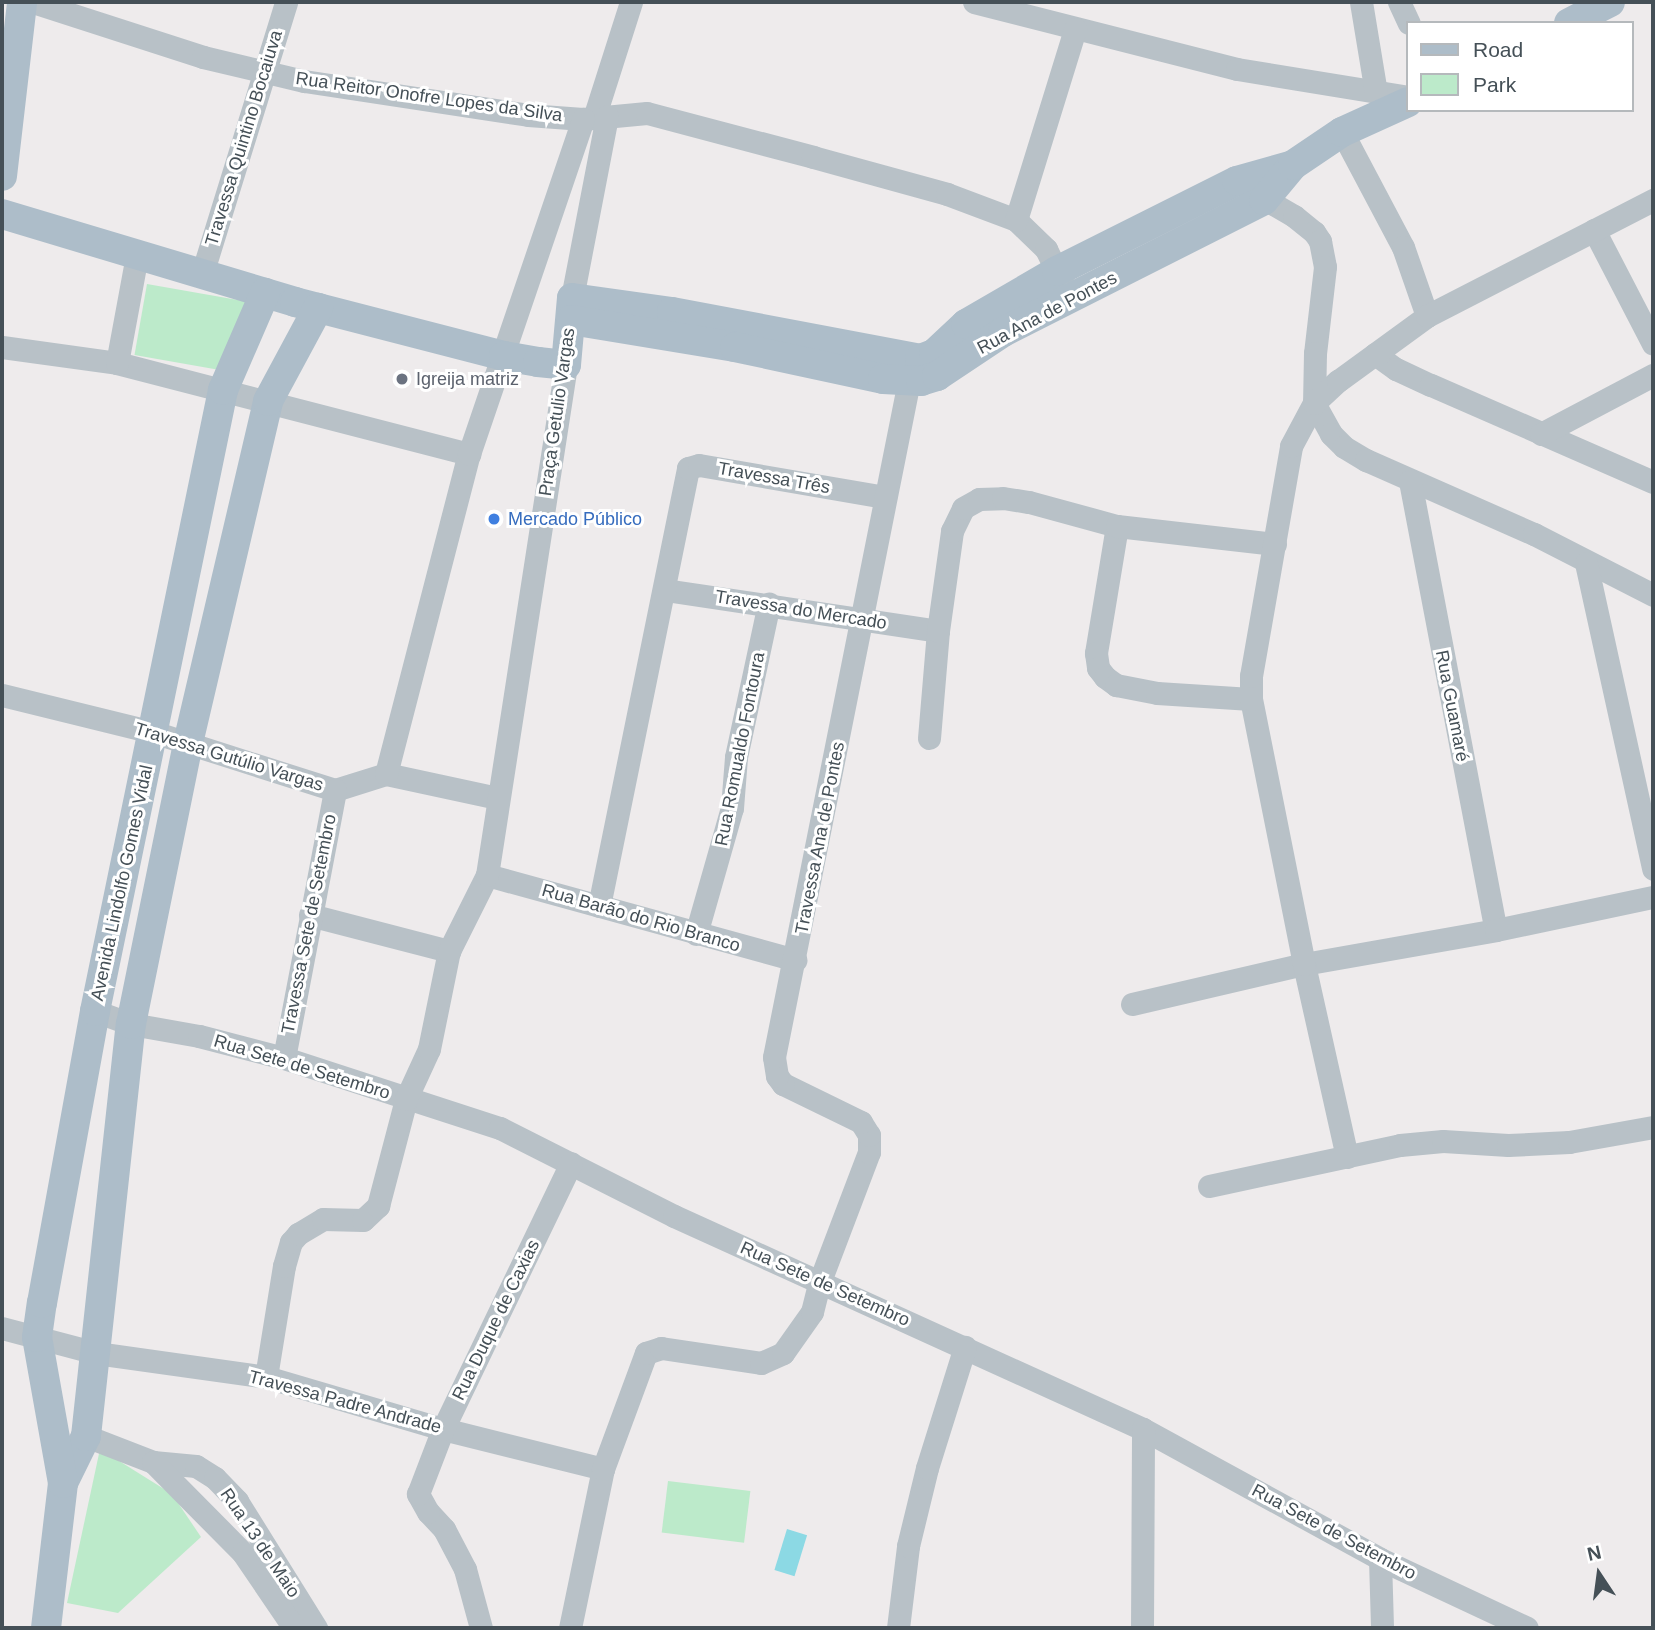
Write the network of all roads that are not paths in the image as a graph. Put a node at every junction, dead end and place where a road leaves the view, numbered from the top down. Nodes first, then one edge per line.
1 (22, 2) edge
2 (33, 2) edge
3 (286, 2) edge
4 (631, 2) edge
5 (974, 2) edge
6 (1361, 2) edge
7 (1399, 2) edge
8 (1610, 2) edge
9 (1408, 21) edge
10 (1573, 21) edge
11 (1076, 29) junction
12 (8, 62) edge
13 (264, 72) junction
14 (1377, 93) junction
15 (1406, 99) edge
16 (1406, 100) edge
17 (595, 118) junction
18 (1342, 132) junction
19 (1293, 165) junction
20 (2, 176) edge
21 (1237, 181) junction
22 (1264, 200) junction
23 (1653, 200) edge
24 (2, 214) edge
25 (1016, 220) junction
26 (1151, 224) junction
27 (1594, 230) junction
28 (1166, 251) junction
29 (137, 254) junction
30 (1057, 271) junction
31 (202, 274) junction
32 (265, 293) junction
33 (1070, 298) junction
34 (318, 308) junction
35 (572, 309) junction
36 (1427, 316) junction
37 (1653, 344) edge
38 (2, 347) edge
39 (1375, 354) junction
40 (504, 356) junction
41 (117, 363) junction
42 (566, 365) junction
43 (912, 371) junction
44 (1653, 375) edge
45 (223, 390) junction
46 (268, 401) junction
47 (1314, 403) junction
48 (1541, 433) junction
49 (469, 454) junction
50 (1410, 481) junction
51 (1653, 482) edge
52 (885, 498) junction
53 (1117, 526) junction
54 (1275, 544) junction
55 (1586, 563) junction
56 (665, 590) junction
57 (1653, 595) edge
58 (769, 603) junction
59 (864, 620) junction
60 (938, 631) junction
61 (2, 695) edge
62 (1251, 699) junction
63 (153, 732) junction
64 (929, 738) dead end
65 (188, 743) junction
66 (386, 775) junction
67 (335, 790) junction
68 (497, 798) junction
69 (1653, 869) edge
70 (487, 876) junction
71 (1653, 897) edge
72 (599, 906) junction
73 (310, 915) junction
74 (1496, 930) junction
75 (696, 934) junction
76 (449, 951) junction
77 (796, 960) junction
78 (1304, 964) junction
79 (1132, 1004) dead end
80 (95, 1012) junction
81 (131, 1024) junction
82 (284, 1058) junction
83 (406, 1099) junction
84 (1653, 1128) edge
85 (1347, 1157) junction
86 (571, 1163) junction
87 (1209, 1186) dead end
88 (825, 1271) junction
89 (2, 1328) edge
90 (37, 1337) junction
91 (965, 1348) junction
92 (96, 1353) junction
93 (266, 1377) junction
94 (443, 1429) junction
95 (1143, 1429) junction
96 (86, 1436) junction
97 (153, 1462) junction
98 (603, 1469) junction
99 (63, 1483) junction
100 (253, 1546) junction
101 (1380, 1559) junction
102 (46, 1628) edge
103 (294, 1628) edge
104 (316, 1628) edge
105 (481, 1628) edge
106 (570, 1628) edge
107 (898, 1628) edge
108 (1142, 1628) edge
109 (1382, 1628) edge
110 (1527, 1628) edge

1 - 12 main road
2 - 13 street, Rua Reitor Onofre Lopes da Silva
3 - 13 street, Travessa Quintino Bocaiuva
4 - 17 street, Praça Getulio Vargas
5 - 11 street
6 - 14 street
7 - 9 street
8 - 10 main road
11 - 14 street
11 - 25 street
12 - 20 main road
13 - 17 street, Rua Reitor Onofre Lopes da Silva
13 - 31 street, Travessa Quintino Bocaiuva
14 - 15 street
16 - 18 main road, Rua Ana de Pontes
17 - 25 street, Rua Reitor Onofre Lopes da Silva
17 - 35 street, Praça Getulio Vargas
17 - 40 street, Praça Getulio Vargas
18 - 19 main road, Rua Ana de Pontes
18 - 36 street
19 - 21 main road, Rua Ana de Pontes
19 - 22 main road, Rua Ana de Pontes
21 - 22 street
21 - 26 main road, Rua Ana de Pontes
22 - 28 main road, Rua Ana de Pontes
22 - 47 street
23 - 27 street
24 - 29 main road
25 - 30 street, Rua Reitor Onofre Lopes da Silva
26 - 28 main road
26 - 30 main road, Rua Ana de Pontes
27 - 36 street
27 - 37 street
28 - 33 main road, Rua Ana de Pontes
29 - 31 main road
29 - 41 street
30 - 33 street, Rua Reitor Onofre Lopes da Silva
30 - 43 main road, Rua Ana de Pontes
31 - 32 main road
32 - 34 main road
32 - 45 main road, Avenida Lindolfo Gomes Vidal
33 - 43 main road, Rua Ana de Pontes
34 - 40 main road
34 - 46 main road, Avenida Lindolfo Gomes Vidal
35 - 42 main road, Praça Getulio Vargas
35 - 43 main road, Rua Ana de Pontes
36 - 39 street
38 - 41 street
39 - 47 street
39 - 48 street
40 - 42 main road
40 - 49 street, Praça Getulio Vargas
41 - 45 street
42 - 68 street, Praça Getulio Vargas
43 - 52 street, Travessa Ana de Pontes
44 - 48 street
45 - 46 street
45 - 63 main road, Avenida Lindolfo Gomes Vidal
46 - 49 street
46 - 65 main road, Avenida Lindolfo Gomes Vidal
47 - 50 street
47 - 54 street
48 - 51 street
49 - 66 street, Praça Getulio Vargas
50 - 55 street
50 - 74 street, Rua Guamaré
52 - 56 street, Travessa Três
52 - 59 street, Travessa Ana de Pontes
53 - 54 street
53 - 60 street
53 - 62 street
54 - 62 street
55 - 57 street
55 - 69 street
56 - 58 street, Travessa do Mercado
56 - 72 street
58 - 59 street, Travessa do Mercado
58 - 75 street, Rua Romualdo Fontoura
59 - 60 street, Travessa do Mercado
59 - 77 street, Travessa Ana de Pontes
60 - 64 street
61 - 63 street, Travessa Gutúlio Vargas
62 - 78 street
63 - 65 street, Travessa Gutúlio Vargas
63 - 80 main road, Avenida Lindolfo Gomes Vidal
65 - 67 street, Travessa Gutúlio Vargas
65 - 81 main road, Avenida Lindolfo Gomes Vidal
66 - 67 street, Travessa Gutúlio Vargas
66 - 68 street, Travessa Gutúlio Vargas
67 - 73 street, Travessa Sete de Setembro
68 - 70 street, Praça Getulio Vargas
70 - 72 street, Rua Barão do Rio Branco
70 - 76 street, Praça Getulio Vargas
71 - 74 street
72 - 75 street, Rua Barão do Rio Branco
73 - 76 street
73 - 82 street, Travessa Sete de Setembro
74 - 78 street
75 - 77 street, Rua Barão do Rio Branco
76 - 83 street, Praça Getulio Vargas
77 - 88 street, Travessa Ana de Pontes
78 - 79 street
78 - 85 street
80 - 81 street, Rua Sete de Setembro
80 - 90 main road, Avenida Lindolfo Gomes Vidal
81 - 82 street, Rua Sete de Setembro
81 - 92 main road, Avenida Lindolfo Gomes Vidal
82 - 83 street, Rua Sete de Setembro
83 - 86 street, Rua Sete de Setembro
83 - 93 street, Praça Getulio Vargas
84 - 85 street
85 - 87 street
86 - 88 street, Rua Sete de Setembro
86 - 94 street, Rua Duque de Caxias
88 - 91 street, Rua Sete de Setembro
88 - 98 street
89 - 90 street, Travessa Padre Andrade
90 - 92 street, Travessa Padre Andrade
90 - 99 main road, Avenida Lindolfo Gomes Vidal
91 - 95 street, Rua Sete de Setembro
91 - 107 street
92 - 93 street, Travessa Padre Andrade
92 - 96 main road, Avenida Lindolfo Gomes Vidal
93 - 94 street, Travessa Padre Andrade
94 - 98 street, Travessa Padre Andrade
94 - 105 street, Rua Duque de Caxias
95 - 101 street, Rua Sete de Setembro
95 - 108 street
96 - 97 street, Rua 13 de Maio
96 - 99 main road, Avenida Lindolfo Gomes Vidal
97 - 100 street, Rua 13 de Maio
97 - 100 street, Rua 13 de Maio
98 - 106 street
99 - 102 main road, Avenida Lindolfo Gomes Vidal
100 - 103 street, Rua 13 de Maio
100 - 104 street, Rua 13 de Maio
101 - 109 street
101 - 110 street, Rua Sete de Setembro

